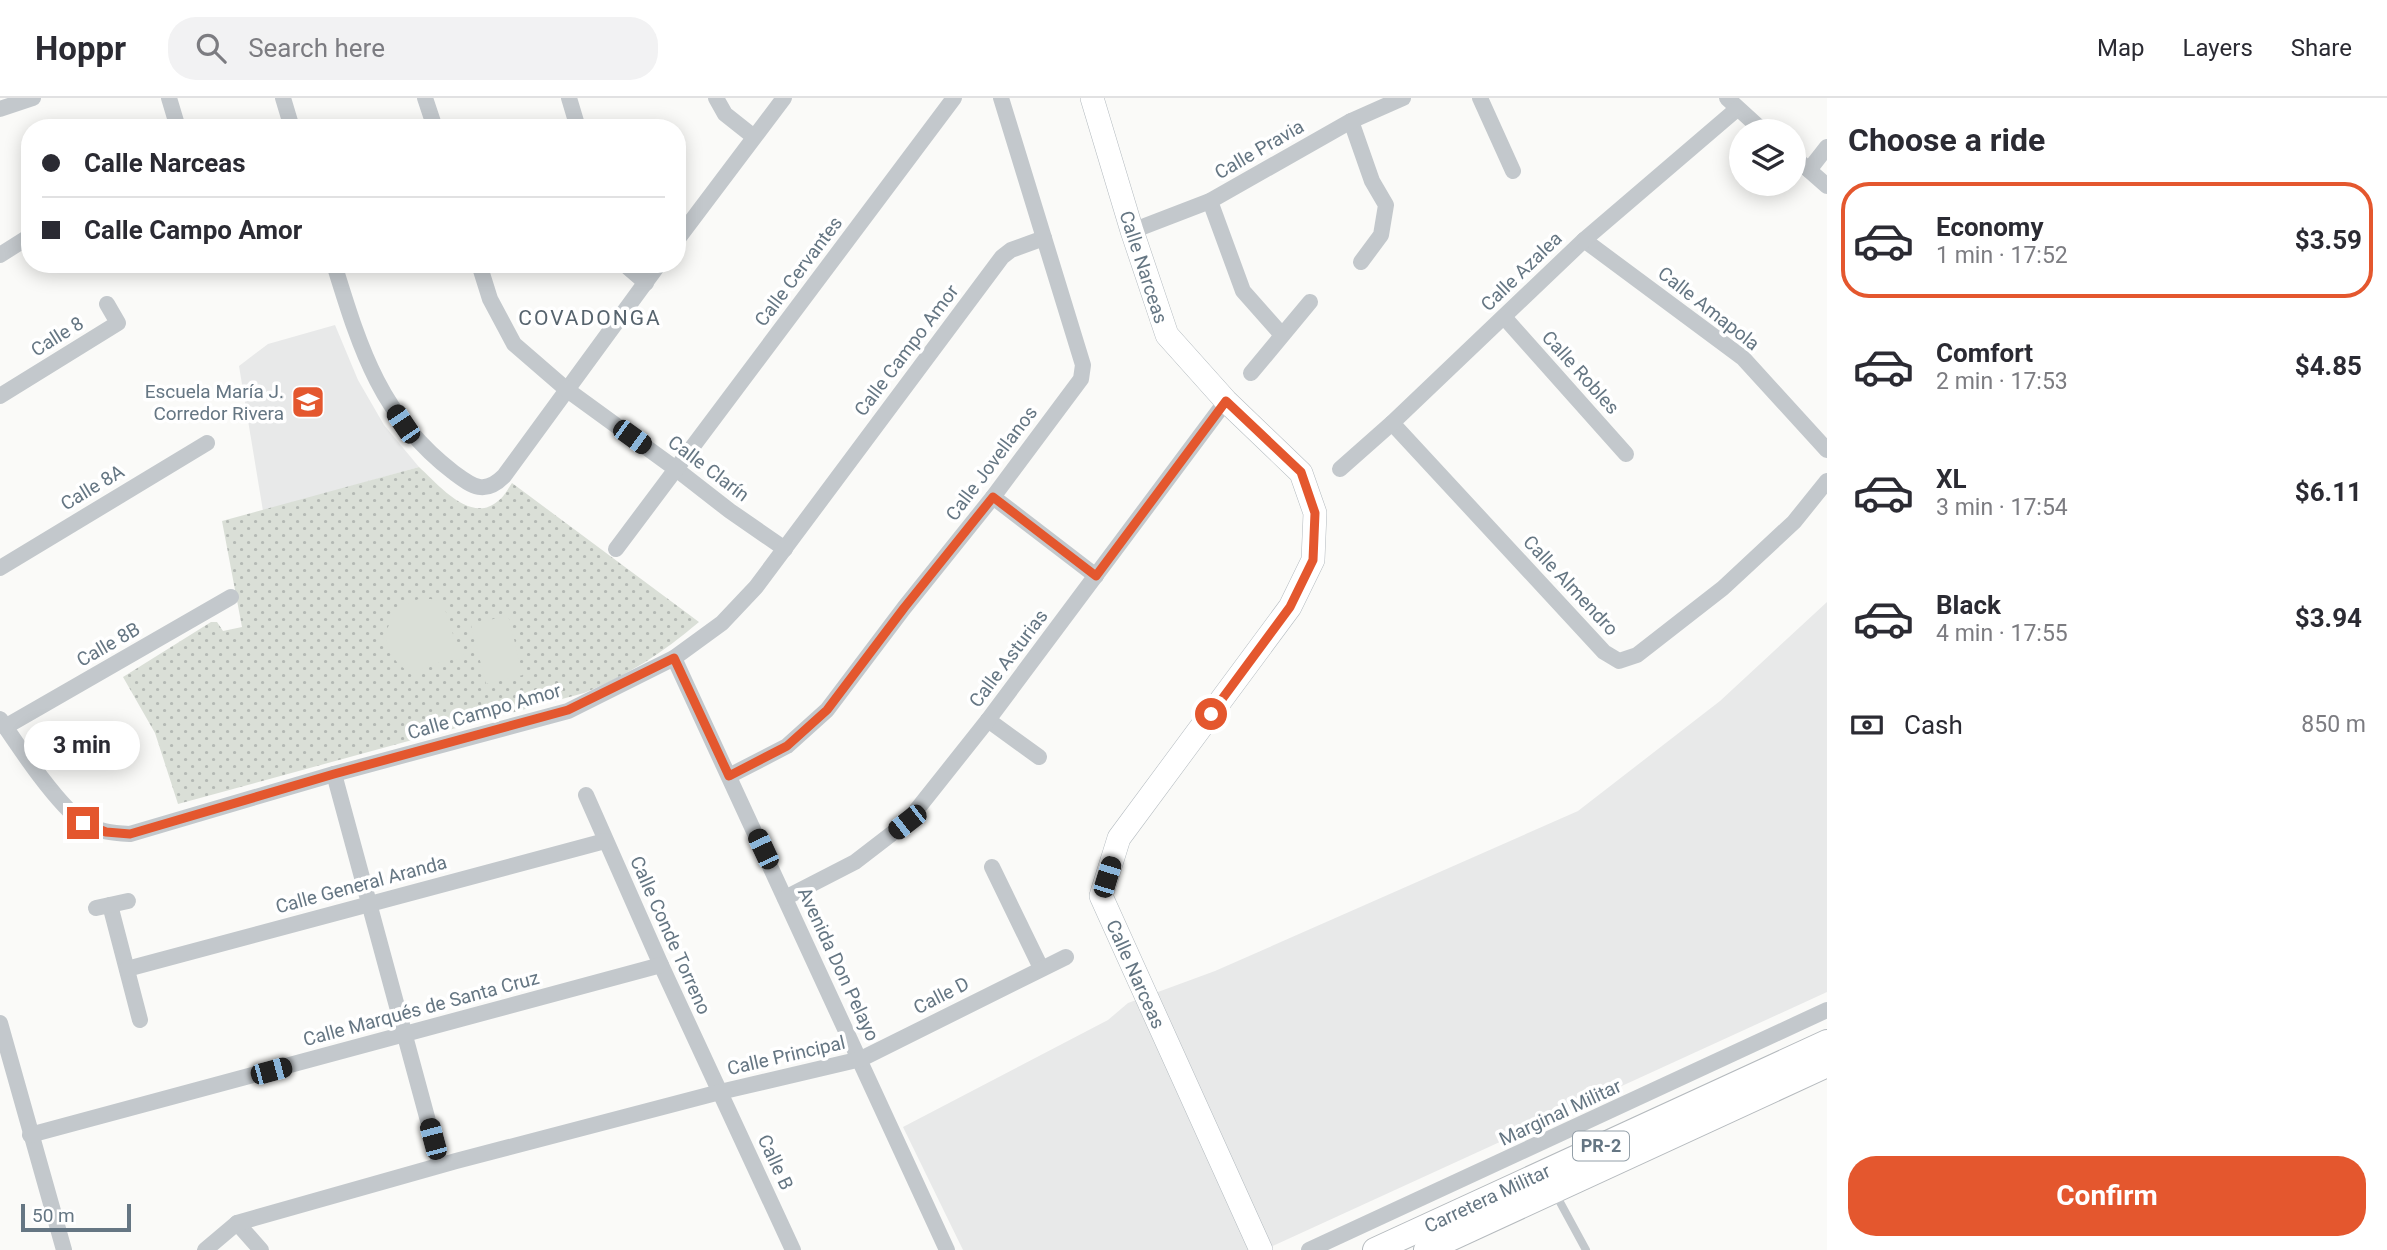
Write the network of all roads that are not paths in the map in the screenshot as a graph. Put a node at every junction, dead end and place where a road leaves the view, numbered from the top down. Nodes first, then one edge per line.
1 (33, 98) edge
2 (169, 98) edge
3 (425, 98) edge
4 (569, 98) edge
5 (716, 98) edge
6 (784, 98) edge
7 (954, 98) edge
8 (1001, 98) edge
9 (1404, 98) edge
10 (1480, 98) edge
11 (1095, 99) edge
12 (284, 100) edge
13 (1732, 103) edge
14 (0, 109) edge
15 (175, 119) edge
16 (289, 119) edge
17 (432, 119) edge
18 (575, 119) edge
19 (1750, 119) edge
20 (1351, 121) junction
21 (754, 137) junction
22 (1827, 147) edge
23 (1806, 167) edge
24 (1513, 170) dead end
25 (1809, 170) junction
26 (1827, 186) edge
27 (1210, 201) junction
28 (686, 228) edge
29 (1132, 231) junction
30 (1044, 238) junction
31 (1584, 240) junction
32 (21, 242) edge
33 (0, 255) edge
34 (1361, 262) dead end
35 (337, 273) edge
36 (482, 273) edge
37 (634, 273) edge
38 (653, 273) edge
39 (646, 283) junction
40 (1310, 302) dead end
41 (107, 304) dead end
42 (1504, 317) junction
43 (1282, 335) junction
44 (1251, 373) dead end
45 (566, 389) junction
46 (0, 396) edge
47 (1226, 401) junction
48 (1392, 423) junction
49 (206, 443) dead end
50 (1827, 450) edge
51 (1626, 454) dead end
52 (676, 469) junction
53 (1340, 469) dead end
54 (1827, 481) edge
55 (993, 497) junction
56 (616, 549) dead end
57 (785, 549) junction
58 (0, 568) edge
59 (1096, 576) junction
60 (232, 597) dead end
61 (674, 658) junction
62 (989, 720) junction
63 (3, 723) edge
64 (1039, 757) dead end
65 (334, 774) junction
66 (729, 776) junction
67 (586, 795) dead end
68 (605, 841) junction
69 (992, 867) dead end
70 (785, 898) junction
71 (128, 901) dead end
72 (369, 904) junction
73 (1066, 957) dead end
74 (661, 965) junction
75 (1041, 968) junction
76 (127, 969) junction
77 (1827, 1010) edge
78 (139, 1020) dead end
79 (0, 1023) edge
80 (405, 1035) junction
81 (1827, 1042) edge
82 (861, 1059) junction
83 (1827, 1065) edge
84 (720, 1092) junction
85 (1654, 1107) junction
86 (30, 1135) junction
87 (440, 1165) junction
88 (1553, 1190) junction
89 (237, 1223) junction
90 (64, 1250) edge
91 (205, 1250) edge
92 (261, 1250) edge
93 (793, 1250) edge
94 (947, 1250) edge
95 (1261, 1250) edge
96 (1309, 1250) edge
97 (1376, 1250) edge
98 (1426, 1250) edge
99 (1587, 1250) edge

1 - 14 street
2 - 15 street
3 - 17 street
4 - 18 street
5 - 21 street
6 - 21 street
7 - 52 street, Calle Cervantes
8 - 30 street, Calle Jovellanos
9 - 20 street, Calle Pravia
10 - 24 street
11 - 29 street, Calle Narceas
12 - 16 street
13 - 19 street
13 - 31 street, Calle Azalea
20 - 27 street, Calle Pravia
20 - 34 street
21 - 28 street
22 - 25 street
23 - 25 street
25 - 26 street
27 - 29 street, Calle Pravia
27 - 43 street
29 - 47 street, Calle Narceas
30 - 55 street, Calle Jovellanos
30 - 57 street, Calle Campo Amor
31 - 42 street, Calle Azalea
31 - 50 street, Calle Amapola
32 - 33 street
35 - 45 street
36 - 45 street, Calle Clarín
37 - 39 street
38 - 39 street
39 - 45 street
40 - 43 street
41 - 46 street, Calle 8
42 - 48 street, Calle Azalea
42 - 51 street, Calle Robles
43 - 44 street
45 - 52 street, Calle Clarín
47 - 59 street, Calle Asturias
47 - 95 street, Calle Narceas
48 - 53 street, Calle Azalea
48 - 54 street, Calle Almendro
49 - 58 street, Calle 8A
52 - 56 street, Calle Cervantes
52 - 57 street, Calle Clarín
55 - 59 street
55 - 66 street, Calle Jovellanos
57 - 61 street, Calle Campo Amor
59 - 62 street, Calle Asturias
60 - 63 street, Calle 8B
61 - 65 street, Calle Campo Amor
61 - 66 street, Avenida Don Pelayo
62 - 64 street
62 - 70 street, Calle Asturias
63 - 65 street, Calle Campo Amor
65 - 72 street
66 - 70 street, Avenida Don Pelayo
67 - 68 street, Calle Conde Torreno
68 - 72 street, Calle General Aranda
68 - 74 street, Calle Conde Torreno
69 - 75 street
70 - 82 street, Avenida Don Pelayo
71 - 76 street
72 - 76 street, Calle General Aranda
72 - 80 street
73 - 75 street, Calle D
74 - 80 street, Calle Marqués de Santa Cruz
74 - 84 street, Calle Conde Torreno
75 - 82 street, Calle D
76 - 78 street
77 - 85 street, Marginal Militar
79 - 86 street
80 - 86 street, Calle Marqués de Santa Cruz
80 - 87 street
81 - 85 main road, Carretera Militar / PR-2
82 - 84 street, Calle Principal
82 - 94 street, Avenida Don Pelayo
83 - 88 main road, Carretera Militar / PR-2
84 - 87 street, Calle Principal
84 - 93 street, Calle B
85 - 96 street, Marginal Militar
85 - 97 main road, Carretera Militar / PR-2
86 - 90 street
87 - 89 street, Calle Principal
88 - 98 main road, Carretera Militar / PR-2
88 - 99 lane
89 - 91 street
89 - 92 street

